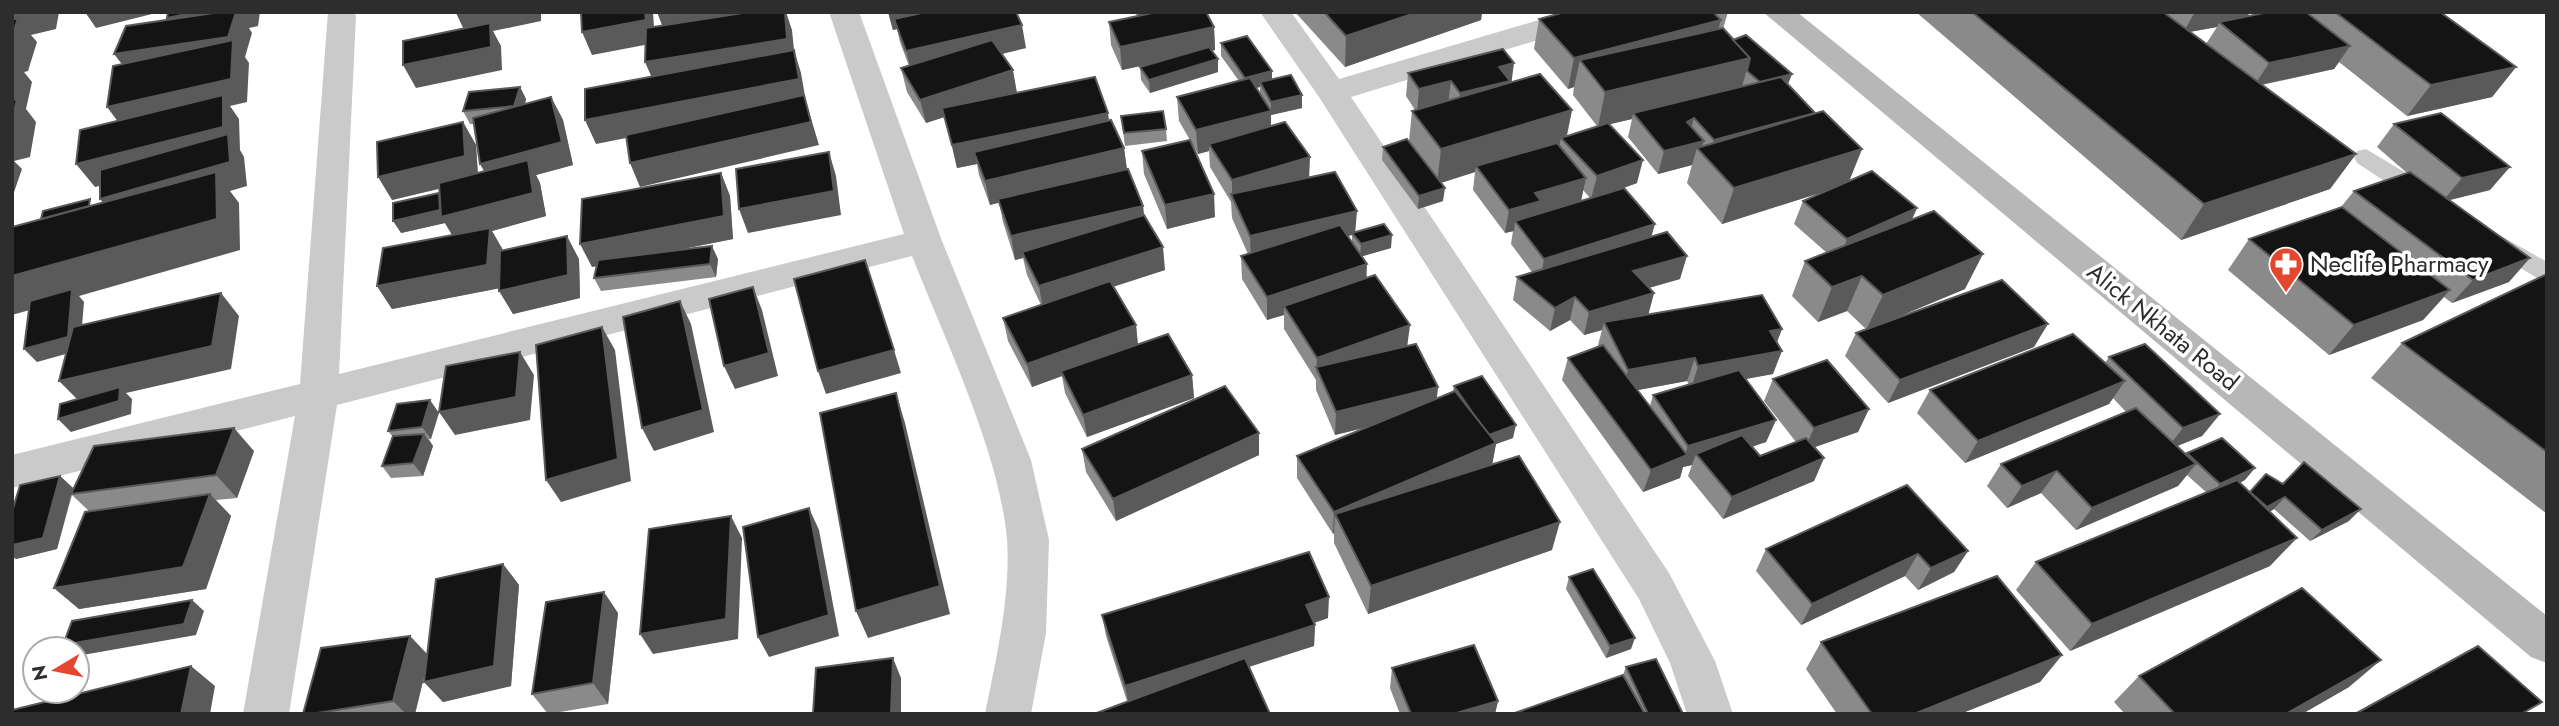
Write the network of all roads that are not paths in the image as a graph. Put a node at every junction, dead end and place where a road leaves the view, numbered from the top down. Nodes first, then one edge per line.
1 (845, 12) edge
2 (1275, 12) edge
3 (1599, 12) edge
4 (1778, 12) edge
5 (347, 13) edge
6 (1332, 92) junction
7 (2366, 157) dead end
8 (2445, 209) edge
9 (2479, 231) edge
10 (924, 242) junction
11 (2547, 275) edge
12 (319, 392) junction
13 (12, 472) edge
14 (2547, 643) edge
15 (266, 714) edge
16 (1008, 714) edge
17 (1710, 714) edge

1 - 10 street
2 - 6 street
3 - 6 street
4 - 14 main road, Alick Nkhata Road
5 - 12 street
6 - 17 street
7 - 8 lane
9 - 11 lane
10 - 12 street
10 - 16 street
12 - 13 street
12 - 15 street

